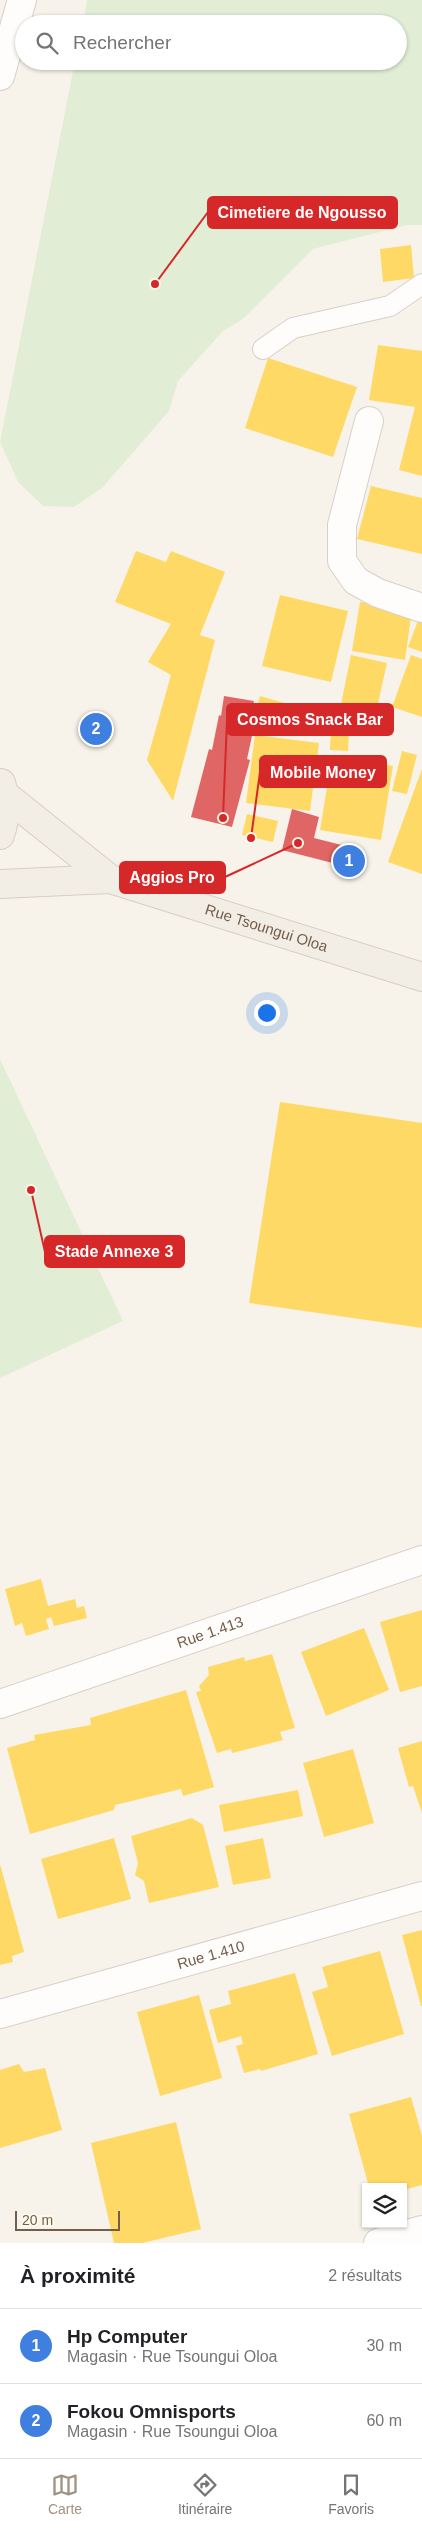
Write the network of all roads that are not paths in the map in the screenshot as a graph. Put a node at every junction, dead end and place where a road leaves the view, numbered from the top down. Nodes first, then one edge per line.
1 (22, 0) edge
2 (18, 15) edge
3 (15, 24) edge
4 (0, 76) edge
5 (422, 284) edge
6 (263, 349) dead end
7 (369, 420) dead end
8 (422, 608) edge
9 (2, 787) edge
10 (0, 836) edge
11 (110, 879) junction
12 (0, 884) edge
13 (422, 977) edge
14 (422, 1560) edge
15 (0, 1704) edge
16 (422, 1896) edge
17 (0, 2014) edge
18 (422, 2230) edge
19 (378, 2243) edge

1 - 2 street
3 - 4 street
5 - 6 lane
7 - 8 street
9 - 10 main road
9 - 11 main road
11 - 12 main road
11 - 13 main road, Rue Tsoungui Oloa
14 - 15 street, Rue 1.413
16 - 17 street, Rue 1.410
18 - 19 street

